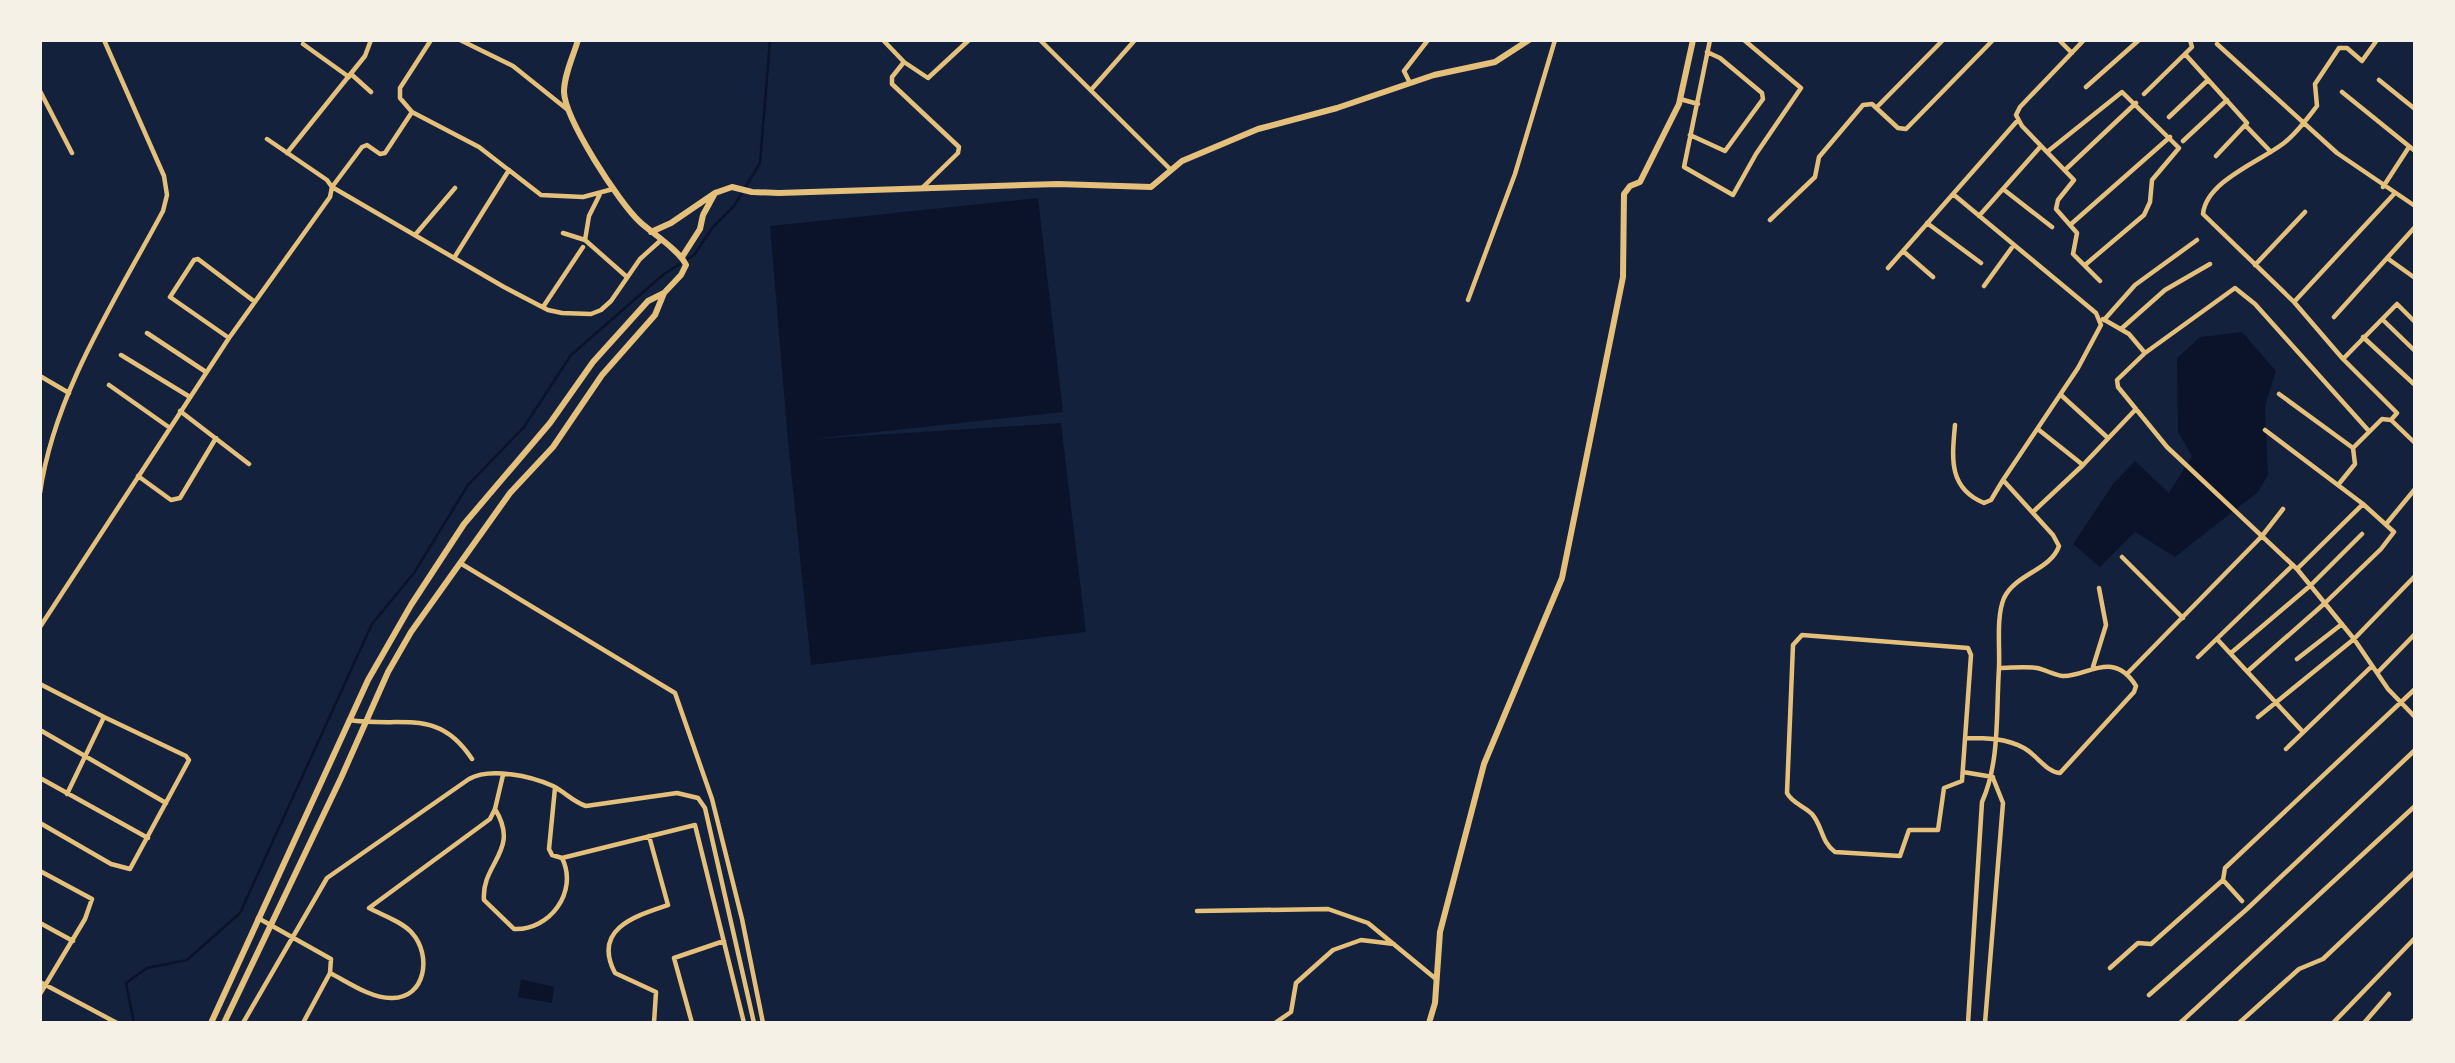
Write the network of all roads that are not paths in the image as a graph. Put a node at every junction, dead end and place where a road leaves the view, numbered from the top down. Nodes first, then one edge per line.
1 (104, 40) edge
2 (371, 40) edge
3 (431, 40) edge
4 (460, 40) edge
5 (578, 40) edge
6 (883, 40) edge
7 (969, 40) edge
8 (1040, 40) edge
9 (1135, 40) edge
10 (1427, 40) edge
11 (1555, 40) edge
12 (1693, 40) edge
13 (1710, 40) edge
14 (1744, 40) edge
15 (1943, 40) edge
16 (1993, 40) edge
17 (2059, 40) edge
18 (2084, 40) edge
19 (2139, 40) edge
20 (2190, 40) edge
21 (2377, 40) edge
22 (1524, 41) edge
23 (303, 44) dead end
24 (2217, 44) dead end
25 (1707, 52) junction
26 (2072, 53) junction
27 (2185, 54) junction
28 (904, 62) junction
29 (350, 76) junction
30 (2208, 80) junction
31 (2379, 80) dead end
32 (1410, 83) junction
33 (2086, 87) dead end
34 (1091, 90) junction
35 (40, 91) edge
36 (371, 92) dead end
37 (2342, 92) dead end
38 (2144, 94) dead end
39 (1680, 99) junction
40 (2227, 100) junction
41 (2136, 103) junction
42 (1698, 104) junction
43 (1876, 108) junction
44 (2415, 108) edge
45 (568, 110) junction
46 (412, 112) junction
47 (2169, 117) dead end
48 (2018, 120) junction
49 (2304, 123) junction
50 (2245, 125) junction
51 (1690, 135) junction
52 (2170, 137) junction
53 (267, 139) dead end
54 (2183, 141) dead end
55 (2041, 146) junction
56 (2409, 148) junction
57 (2415, 151) edge
58 (2046, 152) junction
59 (2271, 152) junction
60 (72, 153) dead end
61 (287, 153) junction
62 (2216, 156) dead end
63 (1170, 169) junction
64 (509, 170) junction
65 (2065, 170) junction
66 (332, 187) junction
67 (2383, 187) junction
68 (455, 188) dead end
69 (922, 188) junction
70 (612, 189) junction
71 (2003, 189) junction
72 (600, 193) junction
73 (715, 193) junction
74 (1953, 194) junction
75 (2394, 194) junction
76 (2415, 206) edge
77 (2305, 212) dead end
78 (1979, 216) junction
79 (1770, 220) dead end
80 (1927, 223) junction
81 (2070, 225) junction
82 (2052, 227) dead end
83 (2415, 227) edge
84 (651, 232) junction
85 (563, 233) dead end
86 (415, 235) junction
87 (585, 240) junction
88 (2197, 240) dead end
89 (660, 241) junction
90 (2013, 246) junction
91 (583, 247) dead end
92 (1903, 251) junction
93 (682, 257) junction
94 (454, 258) junction
95 (2387, 258) junction
96 (1981, 263) dead end
97 (2210, 264) dead end
98 (2085, 265) junction
99 (2255, 265) junction
100 (1888, 268) dead end
101 (627, 277) junction
102 (1933, 277) dead end
103 (2415, 278) edge
104 (2100, 281) dead end
105 (1984, 286) dead end
106 (664, 293) junction
107 (1468, 300) dead end
108 (255, 302) junction
109 (2294, 302) junction
110 (542, 307) junction
111 (2334, 317) dead end
112 (2102, 319) junction
113 (2383, 320) junction
114 (2415, 322) edge
115 (2121, 329) junction
116 (147, 334) dead end
117 (2363, 337) junction
118 (229, 338) junction
119 (2415, 351) edge
120 (2145, 353) junction
121 (121, 355) dead end
122 (2343, 359) junction
123 (206, 372) junction
124 (40, 376) edge
125 (109, 385) dead end
126 (2415, 385) edge
127 (70, 394) junction
128 (2278, 394) dead end
129 (2061, 395) junction
130 (190, 397) junction
131 (2136, 409) junction
132 (180, 411) junction
133 (2391, 420) junction
134 (1955, 425) dead end
135 (170, 428) junction
136 (2039, 430) junction
137 (2265, 430) dead end
138 (2368, 430) junction
139 (216, 438) junction
140 (2108, 438) junction
141 (2415, 443) edge
142 (2353, 449) junction
143 (250, 464) dead end
144 (2083, 465) junction
145 (41, 474) edge
146 (138, 476) junction
147 (2003, 480) junction
148 (2338, 485) junction
149 (2415, 489) edge
150 (40, 493) edge
151 (2363, 503) junction
152 (2283, 509) dead end
153 (2033, 512) junction
154 (2387, 523) junction
155 (2362, 534) dead end
156 (2262, 536) junction
157 (2122, 557) dead end
158 (460, 563) junction
159 (2295, 567) junction
160 (2415, 576) edge
161 (2311, 585) junction
162 (2099, 588) dead end
163 (2325, 603) junction
164 (2183, 618) junction
165 (2342, 624) junction
166 (40, 627) edge
167 (2415, 634) edge
168 (2217, 639) junction
169 (2354, 639) junction
170 (2231, 653) junction
171 (2198, 657) dead end
172 (2297, 659) dead end
173 (2372, 666) junction
174 (2093, 667) junction
175 (1999, 668) junction
176 (2249, 670) junction
177 (2377, 673) junction
178 (2127, 674) junction
179 (40, 684) edge
180 (2415, 689) edge
181 (2398, 701) junction
182 (2276, 702) junction
183 (104, 717) junction
184 (2258, 717) dead end
185 (2415, 718) edge
186 (349, 720) junction
187 (365, 723) junction
188 (40, 730) edge
189 (2303, 732) junction
190 (1965, 738) junction
191 (1995, 738) junction
192 (2286, 748) dead end
193 (2415, 750) edge
194 (85, 755) junction
195 (472, 759) dead end
196 (1963, 772) junction
197 (503, 775) junction
198 (40, 778) edge
199 (1993, 778) junction
200 (555, 787) junction
201 (67, 794) junction
202 (166, 803) junction
203 (2415, 806) edge
204 (495, 809) junction
205 (40, 823) edge
206 (649, 836) junction
207 (148, 838) junction
208 (562, 858) junction
209 (40, 871) edge
210 (2415, 872) edge
211 (2223, 880) junction
212 (2242, 901) dead end
213 (1197, 911) dead end
214 (258, 918) junction
215 (40, 923) edge
216 (270, 924) junction
217 (294, 936) junction
218 (2415, 938) edge
219 (73, 941) junction
220 (724, 941) junction
221 (1394, 944) junction
222 (2110, 968) dead end
223 (330, 973) junction
224 (1437, 980) junction
225 (43, 983) edge
226 (40, 994) edge
227 (2389, 994) dead end
228 (2149, 995) dead end
229 (1430, 1022) edge
230 (117, 1023) edge
231 (211, 1023) edge
232 (224, 1023) edge
233 (243, 1023) edge
234 (303, 1023) edge
235 (654, 1023) edge
236 (692, 1023) edge
237 (744, 1023) edge
238 (754, 1023) edge
239 (764, 1023) edge
240 (1275, 1023) edge
241 (1968, 1023) edge
242 (1985, 1023) edge
243 (2180, 1023) edge
244 (2239, 1023) edge
245 (2333, 1023) edge
246 (2364, 1023) edge

1 - 127 street
2 - 29 street
3 - 46 street
4 - 45 street
5 - 45 street
6 - 28 street
7 - 28 street
8 - 34 street
9 - 34 street
10 - 32 street
11 - 107 street
12 - 39 street
13 - 25 street
14 - 51 street
15 - 43 street
16 - 43 street
17 - 26 street
18 - 26 street
19 - 33 street
20 - 27 street
21 - 49 street
22 - 32 street
23 - 29 street
24 - 49 street
25 - 42 street
25 - 51 street
26 - 48 street
27 - 30 street
27 - 38 street
28 - 69 street
29 - 36 street
29 - 61 street
30 - 40 street
30 - 47 street
31 - 44 street
32 - 63 street
34 - 63 street
35 - 60 street
37 - 56 street
39 - 42 street
39 - 224 street
40 - 50 street
40 - 54 street
41 - 52 street
41 - 58 street
41 - 65 street
42 - 51 street
43 - 79 street
45 - 70 street
46 - 64 street
46 - 66 street
48 - 55 street
48 - 74 street
49 - 59 street
49 - 67 street
50 - 59 street
50 - 62 street
52 - 81 street
52 - 98 street
53 - 61 street
55 - 58 street
55 - 71 street
56 - 57 street
56 - 67 street
58 - 65 street
59 - 99 street
61 - 66 street
63 - 69 street
64 - 72 street
64 - 94 street
65 - 81 street
66 - 86 street
66 - 108 street
67 - 75 street
68 - 86 street
69 - 73 street
70 - 72 street
70 - 84 street
71 - 78 street
71 - 82 street
72 - 87 street
73 - 84 street
73 - 93 street
74 - 78 street
74 - 80 street
75 - 76 street
75 - 109 street
77 - 99 street
78 - 90 street
80 - 92 street
80 - 96 street
81 - 98 street
83 - 95 street
84 - 89 street
85 - 87 street
86 - 94 street
87 - 101 street
88 - 112 street
89 - 93 street
89 - 101 street
90 - 105 street
90 - 112 street
91 - 110 street
92 - 100 street
92 - 102 street
93 - 106 street
94 - 110 street
95 - 103 street
95 - 111 street
97 - 115 street
98 - 104 street
99 - 109 street
101 - 110 street
106 - 158 street
106 - 186 street
108 - 118 street
108 - 118 street
109 - 122 street
112 - 115 street
112 - 129 street
113 - 114 street
113 - 117 street
113 - 119 street
115 - 120 street
116 - 123 street
117 - 122 street
117 - 126 street
118 - 123 street
120 - 131 street
120 - 138 street
121 - 130 street
122 - 133 street
123 - 130 street
124 - 127 street
125 - 135 street
127 - 145 street
128 - 142 street
129 - 136 street
129 - 140 street
130 - 132 street
131 - 140 street
131 - 156 street
132 - 135 street
132 - 139 street
133 - 138 street
133 - 141 street
134 - 147 street
135 - 146 street
136 - 144 street
136 - 147 street
137 - 148 street
138 - 142 street
139 - 143 street
139 - 146 street
140 - 144 street
142 - 148 street
144 - 153 street
145 - 150 street
146 - 166 street
147 - 153 street
148 - 151 street
149 - 154 street
151 - 154 street
151 - 159 street
152 - 156 street
153 - 175 street
154 - 163 street
155 - 161 street
156 - 159 street
156 - 164 street
157 - 164 street
158 - 187 street
158 - 239 street
159 - 161 street
159 - 168 street
160 - 169 street
161 - 163 street
161 - 170 street
162 - 174 street
163 - 165 street
163 - 176 street
164 - 178 street
165 - 169 street
165 - 172 street
167 - 177 street
168 - 170 street
168 - 171 street
169 - 173 street
169 - 182 street
170 - 176 street
173 - 177 street
173 - 189 street
174 - 175 street
174 - 178 street
175 - 191 street
176 - 182 street
177 - 181 street
178 - 191 street
179 - 183 street
180 - 181 street
181 - 185 street
181 - 211 street
182 - 184 street
182 - 189 street
183 - 194 street
183 - 202 street
186 - 187 street
186 - 214 street
187 - 195 street
187 - 216 street
188 - 194 street
189 - 192 street
190 - 191 street
190 - 196 street
190 - 196 street
191 - 199 street
193 - 228 street
194 - 201 street
194 - 202 street
196 - 199 street
197 - 200 street
197 - 204 street
197 - 217 street
198 - 201 street
199 - 241 street
199 - 242 street
200 - 208 street
200 - 238 street
201 - 207 street
202 - 207 street
203 - 243 street
204 - 208 street
204 - 223 street
205 - 207 street
206 - 208 street
206 - 220 street
206 - 235 street
209 - 219 street
210 - 244 street
211 - 212 street
211 - 222 street
213 - 221 street
214 - 216 street
214 - 231 street
215 - 219 street
216 - 217 street
216 - 232 street
217 - 223 street
217 - 233 street
218 - 245 street
219 - 225 street
220 - 236 street
220 - 237 street
221 - 224 street
221 - 240 street
223 - 234 street
224 - 229 street
225 - 226 street
225 - 230 street
227 - 246 street

